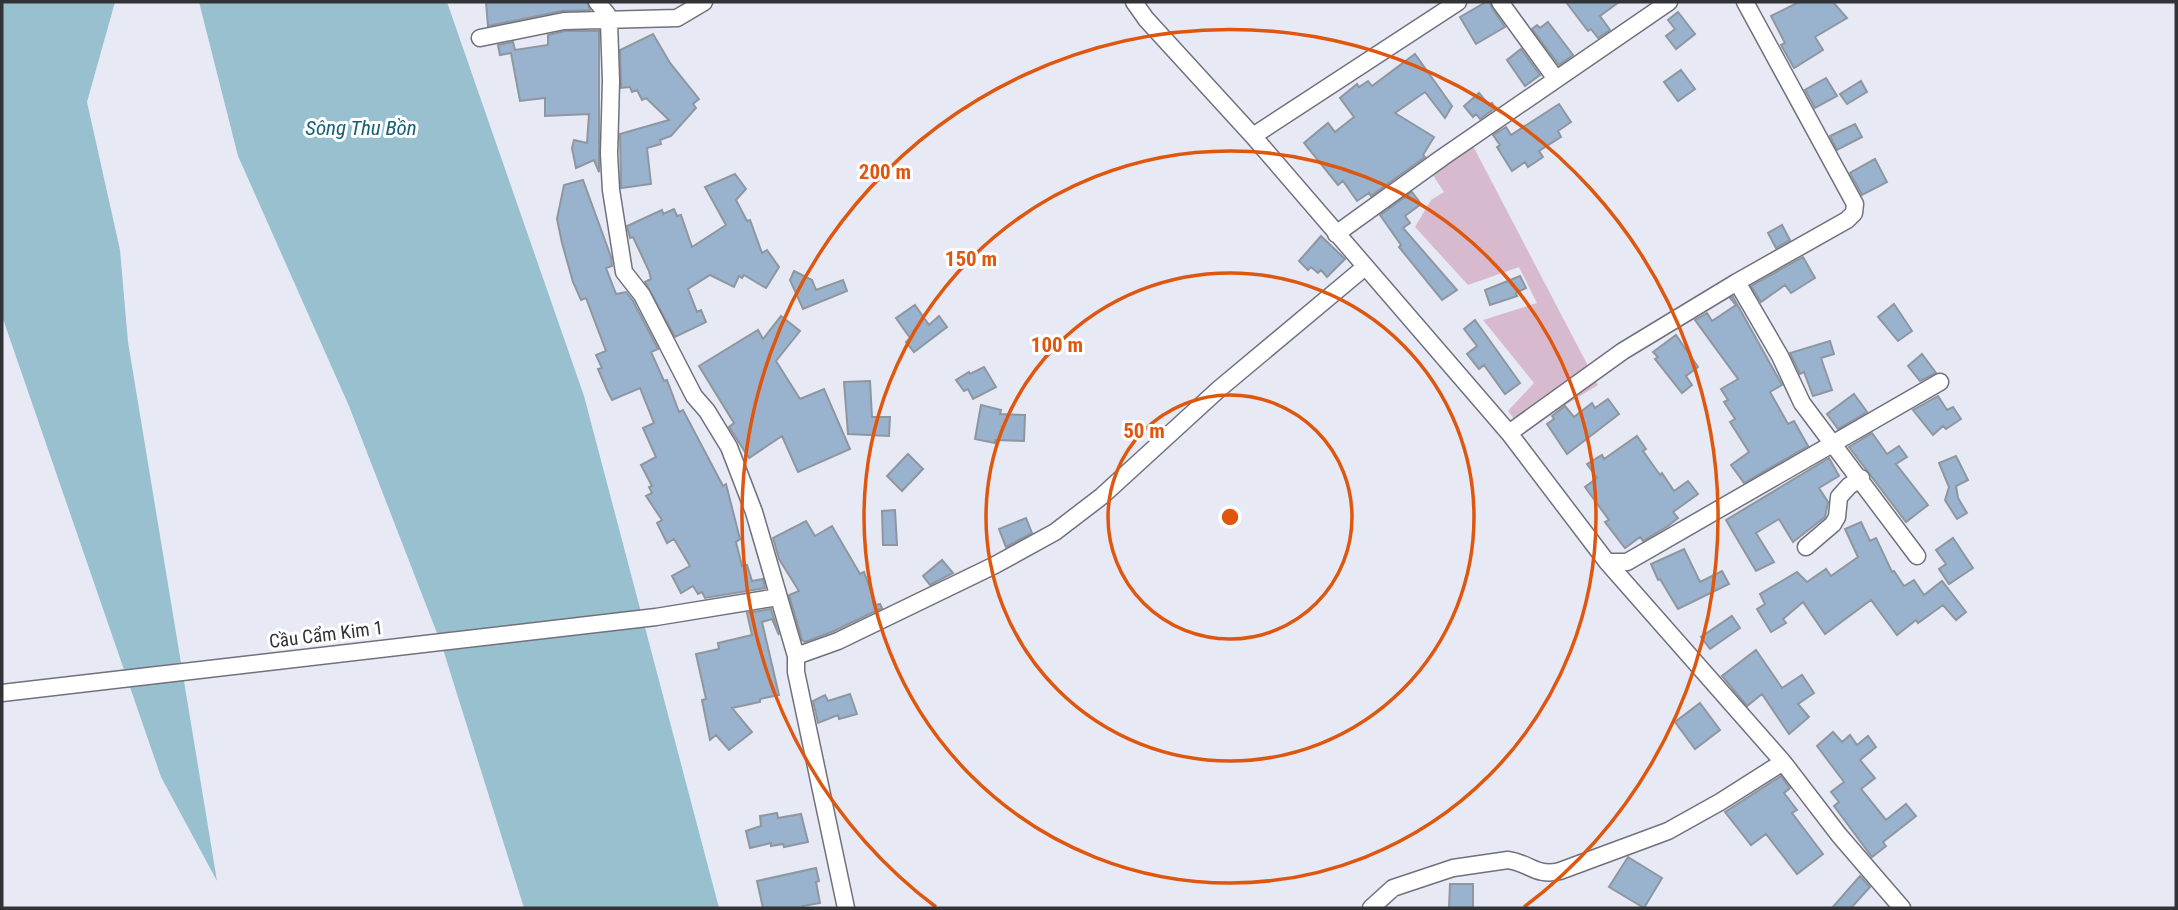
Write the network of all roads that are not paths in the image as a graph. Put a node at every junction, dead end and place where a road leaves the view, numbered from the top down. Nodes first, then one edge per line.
1 (597, 2) edge
2 (704, 2) edge
3 (1134, 2) edge
4 (1458, 2) edge
5 (1500, 2) edge
6 (1669, 2) edge
7 (1745, 2) edge
8 (609, 22) junction
9 (480, 37) dead end
10 (1556, 79) junction
11 (1253, 136) junction
12 (1336, 234) junction
13 (1365, 267) junction
14 (1737, 282) junction
15 (1940, 382) dead end
16 (1509, 433) junction
17 (1833, 443) junction
18 (1860, 478) junction
19 (1806, 547) dead end
20 (1917, 556) dead end
21 (1607, 562) junction
22 (778, 597) junction
23 (796, 656) junction
24 (2, 693) edge
25 (1783, 761) junction
26 (846, 908) edge
27 (1371, 908) edge
28 (1902, 908) edge

1 - 8 street
2 - 8 street
3 - 11 street
4 - 11 street
5 - 10 street
6 - 10 street
7 - 14 street
8 - 9 street
8 - 22 street
10 - 12 street
11 - 12 street
12 - 13 street
13 - 16 street
13 - 23 street
14 - 16 street
14 - 17 street
15 - 17 street
16 - 21 street
17 - 18 street
17 - 21 street
18 - 19 street
18 - 20 street
21 - 25 street
22 - 23 street
22 - 24 street, Cầu Cẩm Kim 1
23 - 26 street
25 - 27 street
25 - 28 street

